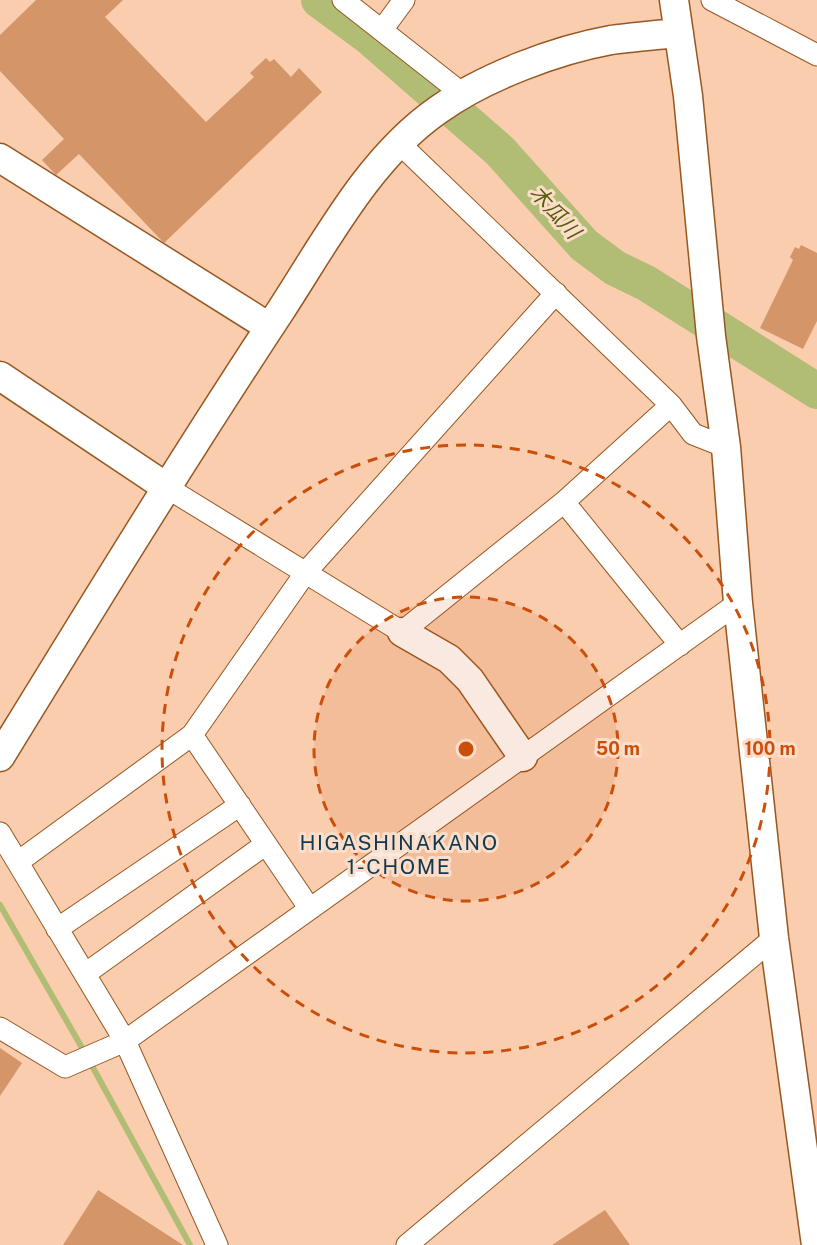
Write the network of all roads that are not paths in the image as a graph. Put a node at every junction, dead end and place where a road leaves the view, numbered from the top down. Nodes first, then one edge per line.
1 (343, 0) edge
2 (404, 0) edge
3 (674, 0) edge
4 (712, 0) edge
5 (382, 30) junction
6 (679, 33) junction
7 (817, 55) edge
8 (464, 95) junction
9 (398, 142) junction
10 (0, 158) edge
11 (556, 293) junction
12 (269, 327) junction
13 (0, 376) edge
14 (671, 405) junction
15 (725, 439) junction
16 (166, 487) junction
17 (564, 502) junction
18 (306, 572) junction
19 (738, 603) junction
20 (402, 632) junction
21 (680, 645) junction
22 (192, 735) junction
23 (0, 756) edge
24 (523, 757) junction
25 (240, 805) junction
26 (0, 833) edge
27 (266, 844) junction
28 (18, 862) junction
29 (310, 909) junction
30 (57, 929) junction
31 (774, 938) junction
32 (85, 974) junction
33 (0, 1028) edge
34 (125, 1041) junction
35 (217, 1245) edge
36 (407, 1245) edge
37 (816, 1245) edge

1 - 5 street
2 - 5 street
3 - 6 street
4 - 7 street
5 - 8 street
6 - 8 street
6 - 15 street
8 - 9 street
9 - 11 street
9 - 12 street
10 - 12 street
11 - 14 street
11 - 18 street
12 - 16 street
13 - 16 street
14 - 15 street
14 - 17 street
15 - 19 street
16 - 18 street
16 - 23 street
17 - 20 street
17 - 21 street
18 - 20 street
18 - 22 street
19 - 21 street
19 - 31 street
20 - 24 street
21 - 24 street
22 - 25 street
22 - 28 street
24 - 29 street
25 - 27 street
25 - 30 street
26 - 28 street
27 - 29 street
27 - 32 street
28 - 30 street
29 - 34 street
30 - 32 street
31 - 36 street
31 - 37 street
32 - 34 street
33 - 34 street
34 - 35 street

